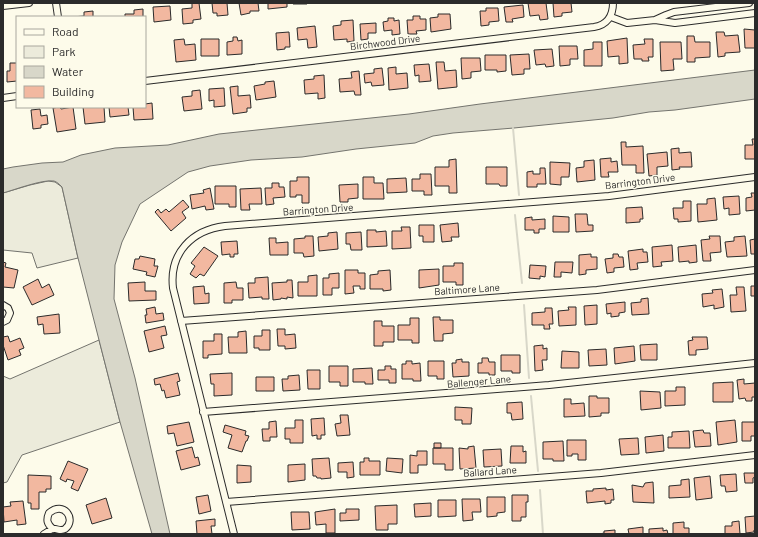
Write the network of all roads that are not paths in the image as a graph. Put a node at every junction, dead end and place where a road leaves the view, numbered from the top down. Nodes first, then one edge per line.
1 (29, 3) edge
2 (56, 3) edge
3 (613, 3) edge
4 (749, 3) edge
5 (3, 6) edge
6 (755, 13) edge
7 (58, 16) edge
8 (610, 17) junction
9 (655, 20) junction
10 (146, 81) edge
11 (16, 96) edge
12 (3, 98) edge
13 (755, 177) edge
14 (755, 270) edge
15 (3, 305) edge
16 (181, 321) junction
17 (3, 322) edge
18 (755, 363) edge
19 (204, 412) junction
20 (755, 455) edge
21 (226, 502) junction
22 (53, 529) dead end
23 (44, 534) edge
24 (234, 534) edge

1 - 5 street
2 - 7 street
3 - 8 street
4 - 9 street
6 - 9 street
8 - 9 street
8 - 10 street, Birchwood Drive
11 - 12 street
13 - 16 street, Barrington Drive
14 - 16 street, Baltimore Lane
15 - 17 street
16 - 19 street, Barrington Drive
18 - 19 street, Ballenger Lane
19 - 21 street, Barrington Drive
20 - 21 street, Ballard Lane
21 - 24 street, Barrington Drive
22 - 23 street

